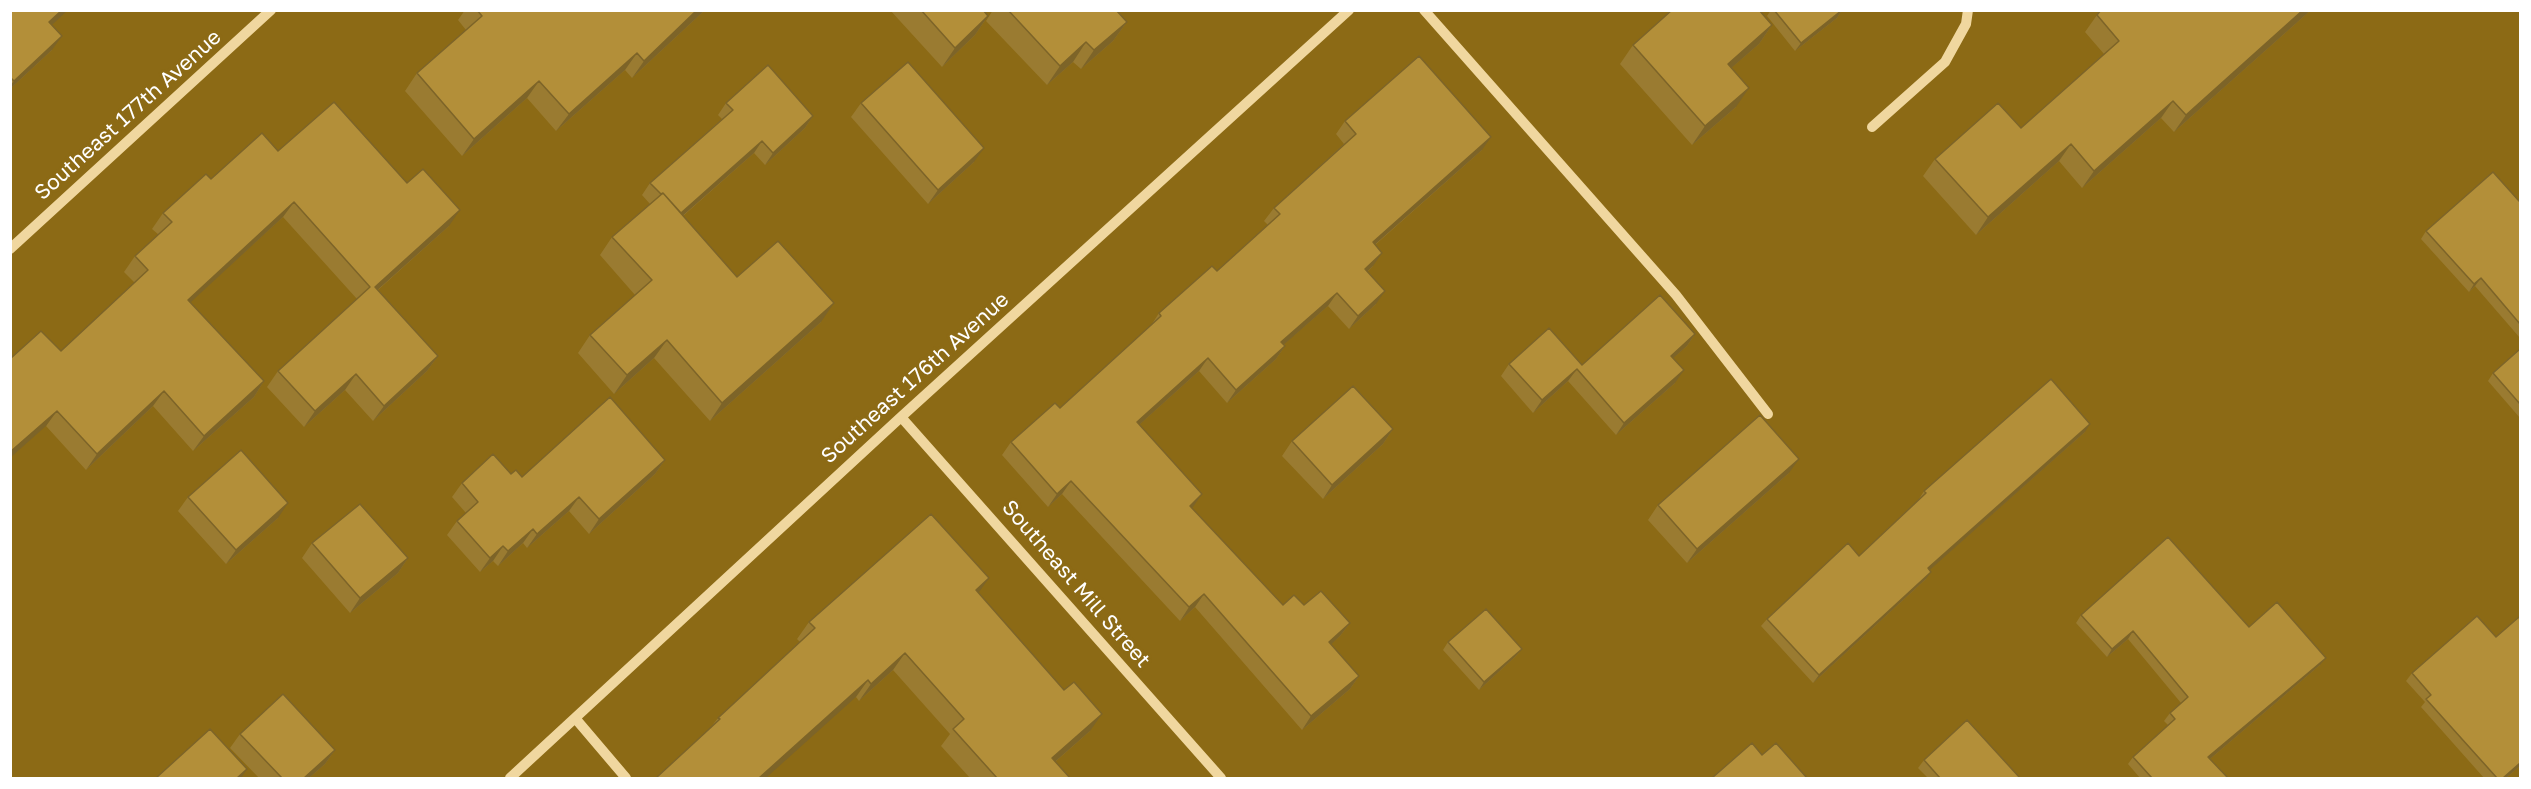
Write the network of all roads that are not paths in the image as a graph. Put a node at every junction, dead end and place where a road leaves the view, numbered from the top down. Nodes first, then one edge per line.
1 (271, 10) edge
2 (1349, 10) edge
3 (1424, 10) edge
4 (1968, 10) edge
5 (1872, 127) dead end
6 (11, 248) edge
7 (1768, 414) dead end
8 (901, 417) junction
9 (575, 718) junction
10 (510, 778) edge
11 (626, 778) edge
12 (1221, 778) edge

1 - 6 street, Southeast 177th Avenue
2 - 8 street, Southeast 176th Avenue
3 - 7 street
4 - 5 street
8 - 9 street, Southeast 176th Avenue
8 - 12 street, Southeast Mill Street
9 - 10 street, Southeast 176th Avenue
9 - 11 street

